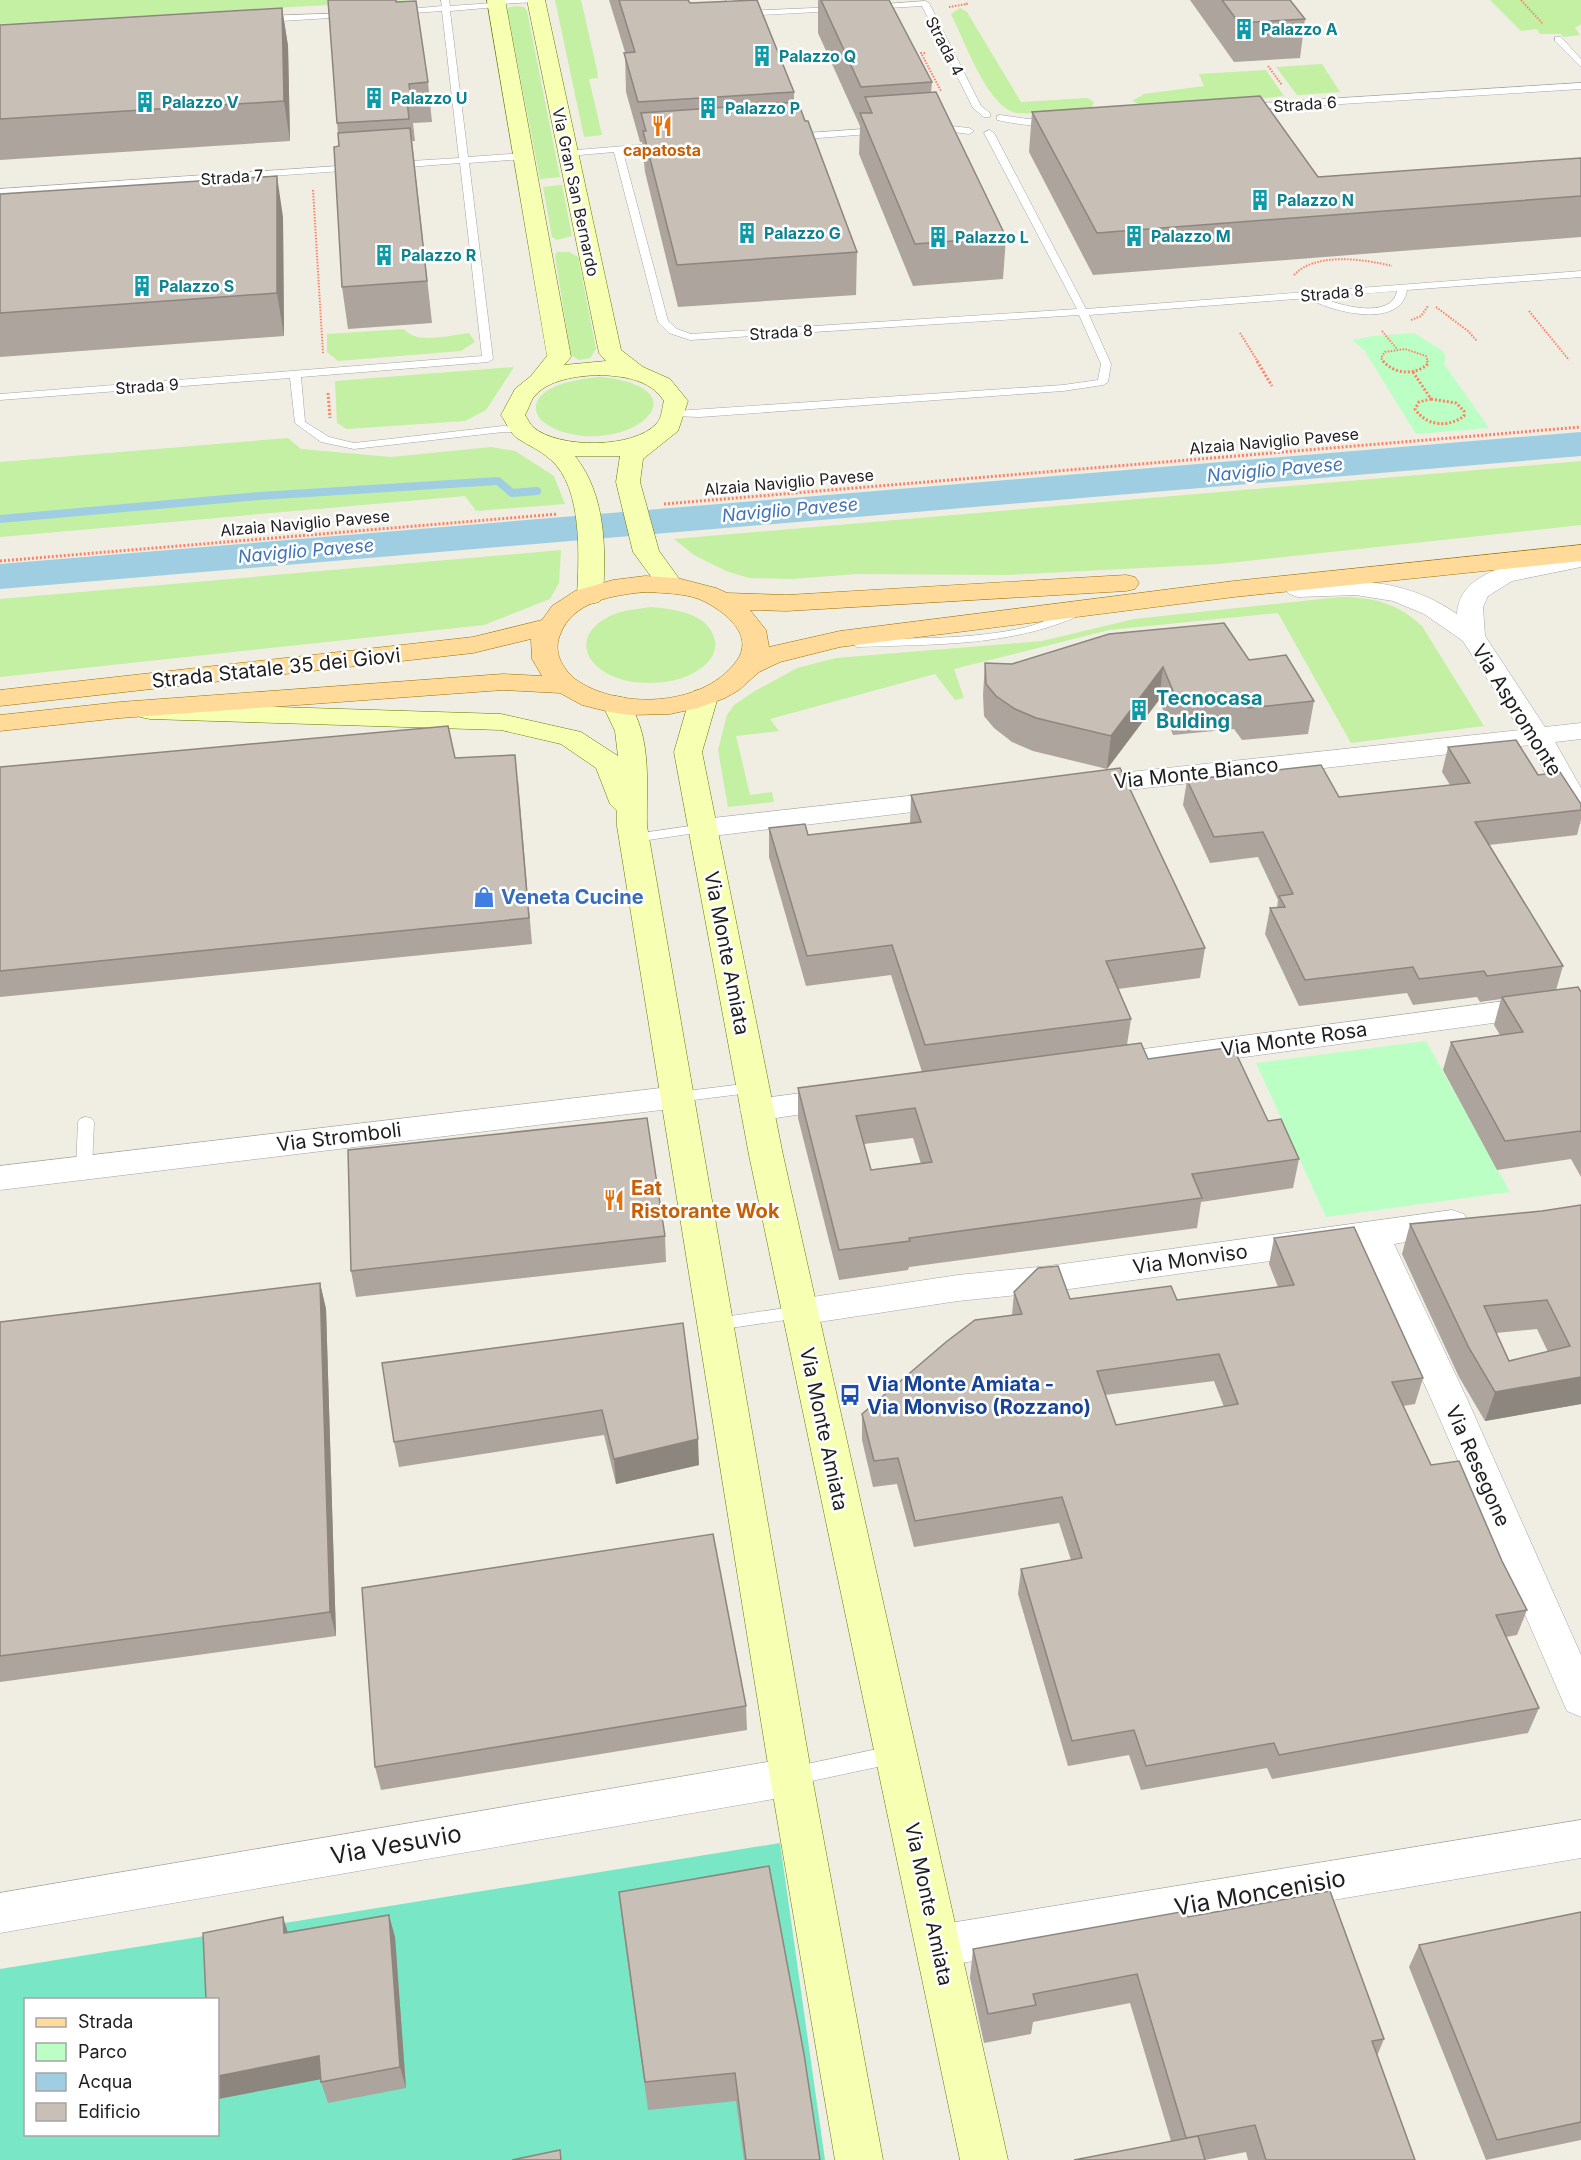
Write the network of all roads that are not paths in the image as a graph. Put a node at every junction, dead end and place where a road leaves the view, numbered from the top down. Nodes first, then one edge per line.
1 (536, 0) edge
2 (730, 0) edge
3 (497, 3) edge
4 (445, 4) edge
5 (861, 7) edge
6 (850, 8) edge
7 (387, 12) edge
8 (352, 14) edge
9 (258, 20) edge
10 (1558, 39) road end
11 (1581, 64) edge
12 (1581, 86) edge
13 (1240, 108) edge
14 (1063, 119) edge
15 (1002, 126) junction
16 (936, 127) junction
17 (925, 128) edge
18 (890, 130) edge
19 (969, 131) junction
20 (989, 134) junction
21 (786, 137) edge
22 (670, 145) edge
23 (618, 149) junction
24 (568, 153) junction
25 (524, 156) junction
26 (464, 161) junction
27 (387, 166) edge
28 (363, 168) edge
29 (0, 192) edge
30 (1581, 274) edge
31 (1403, 287) junction
32 (1310, 295) junction
33 (1083, 312) junction
34 (636, 373) junction
35 (295, 374) junction
36 (540, 381) junction
37 (0, 397) edge
38 (676, 414) junction
39 (523, 430) junction
40 (654, 437) junction
41 (549, 445) junction
42 (1581, 538) edge
43 (1581, 553) edge
44 (1581, 560) edge
45 (670, 584) junction
46 (590, 596) junction
47 (1175, 596) junction
48 (727, 601) junction
49 (550, 626) junction
50 (1472, 636) junction
51 (748, 667) junction
52 (565, 685) junction
53 (704, 697) junction
54 (0, 698) edge
55 (616, 704) junction
56 (120, 710) junction
57 (0, 723) edge
58 (1581, 730) edge
59 (1535, 736) junction
60 (1055, 789) edge
61 (973, 798) edge
62 (1581, 814) edge
63 (704, 828) junction
64 (634, 832) junction
65 (1581, 1001) edge
66 (1073, 1069) edge
67 (874, 1094) edge
68 (678, 1097) junction
69 (754, 1099) junction
70 (86, 1122) dead end
71 (84, 1168) junction
72 (0, 1178) edge
73 (1487, 1219) edge
74 (1373, 1234) junction
75 (799, 1312) junction
76 (717, 1324) junction
77 (1581, 1699) edge
78 (896, 1754) junction
79 (792, 1777) junction
80 (1581, 1839) edge
81 (0, 1913) edge
82 (938, 1946) junction
83 (859, 2160) edge
84 (984, 2160) edge

1 - 3 lane
1 - 24 main road, Via Gran San Bernardo
2 - 6 lane
3 - 4 lane
3 - 25 main road
4 - 7 lane
4 - 26 lane
5 - 15 lane, Strada 4
8 - 9 lane
10 - 11 lane
12 - 13 lane, Strada 6
14 - 15 lane
15 - 20 lane
16 - 17 lane
16 - 19 lane
16 - 19 lane
18 - 21 lane
19 - 20 lane
20 - 33 lane
22 - 23 lane
23 - 24 lane
23 - 33 lane, Strada 8
24 - 34 main road, Via Gran San Bernardo
25 - 26 lane
25 - 36 main road
26 - 27 lane
26 - 35 lane, Strada 9
28 - 29 lane, Strada 7
30 - 31 lane, Strada 8
31 - 32 lane, Strada 8
31 - 32 lane
32 - 33 lane, Strada 8
33 - 38 lane
34 - 36 main road
34 - 38 main road
35 - 37 lane, Strada 9
35 - 39 lane
36 - 39 main road
38 - 40 main road
39 - 41 main road
40 - 41 main road
40 - 45 main road
41 - 46 main road
42 - 48 main road
43 - 47 main road
44 - 50 street
45 - 46 main road
45 - 48 main road
46 - 49 main road
47 - 50 street
47 - 51 main road
48 - 51 main road
49 - 52 main road
49 - 54 main road, Strada Statale 35 dei Giovi
50 - 59 street, Via Aspromonte
51 - 53 main road
52 - 55 main road
52 - 56 main road
53 - 55 main road
53 - 63 main road, Via Monte Amiata
55 - 64 main road
56 - 57 main road
56 - 64 main road
58 - 59 street, Via Monte Bianco
59 - 60 street, Via Monte Bianco
59 - 62 street, Via Aspromonte
61 - 63 street
63 - 64 lane
63 - 69 main road, Via Monte Amiata
64 - 68 main road
65 - 66 street, Via Monte Rosa
67 - 69 street
68 - 69 lane
68 - 71 street, Via Stromboli
68 - 76 main road
69 - 75 main road, Via Monte Amiata
70 - 71 lane
71 - 72 street, Via Stromboli
73 - 74 street, Via Monviso
74 - 75 street, Via Monviso
74 - 77 street, Via Resegone
75 - 76 lane
75 - 78 main road, Via Monte Amiata
76 - 79 main road
78 - 79 lane
78 - 82 main road, Via Monte Amiata
79 - 81 street, Via Vesuvio
79 - 83 main road
80 - 82 street, Via Moncenisio
82 - 84 main road, Via Monte Amiata

